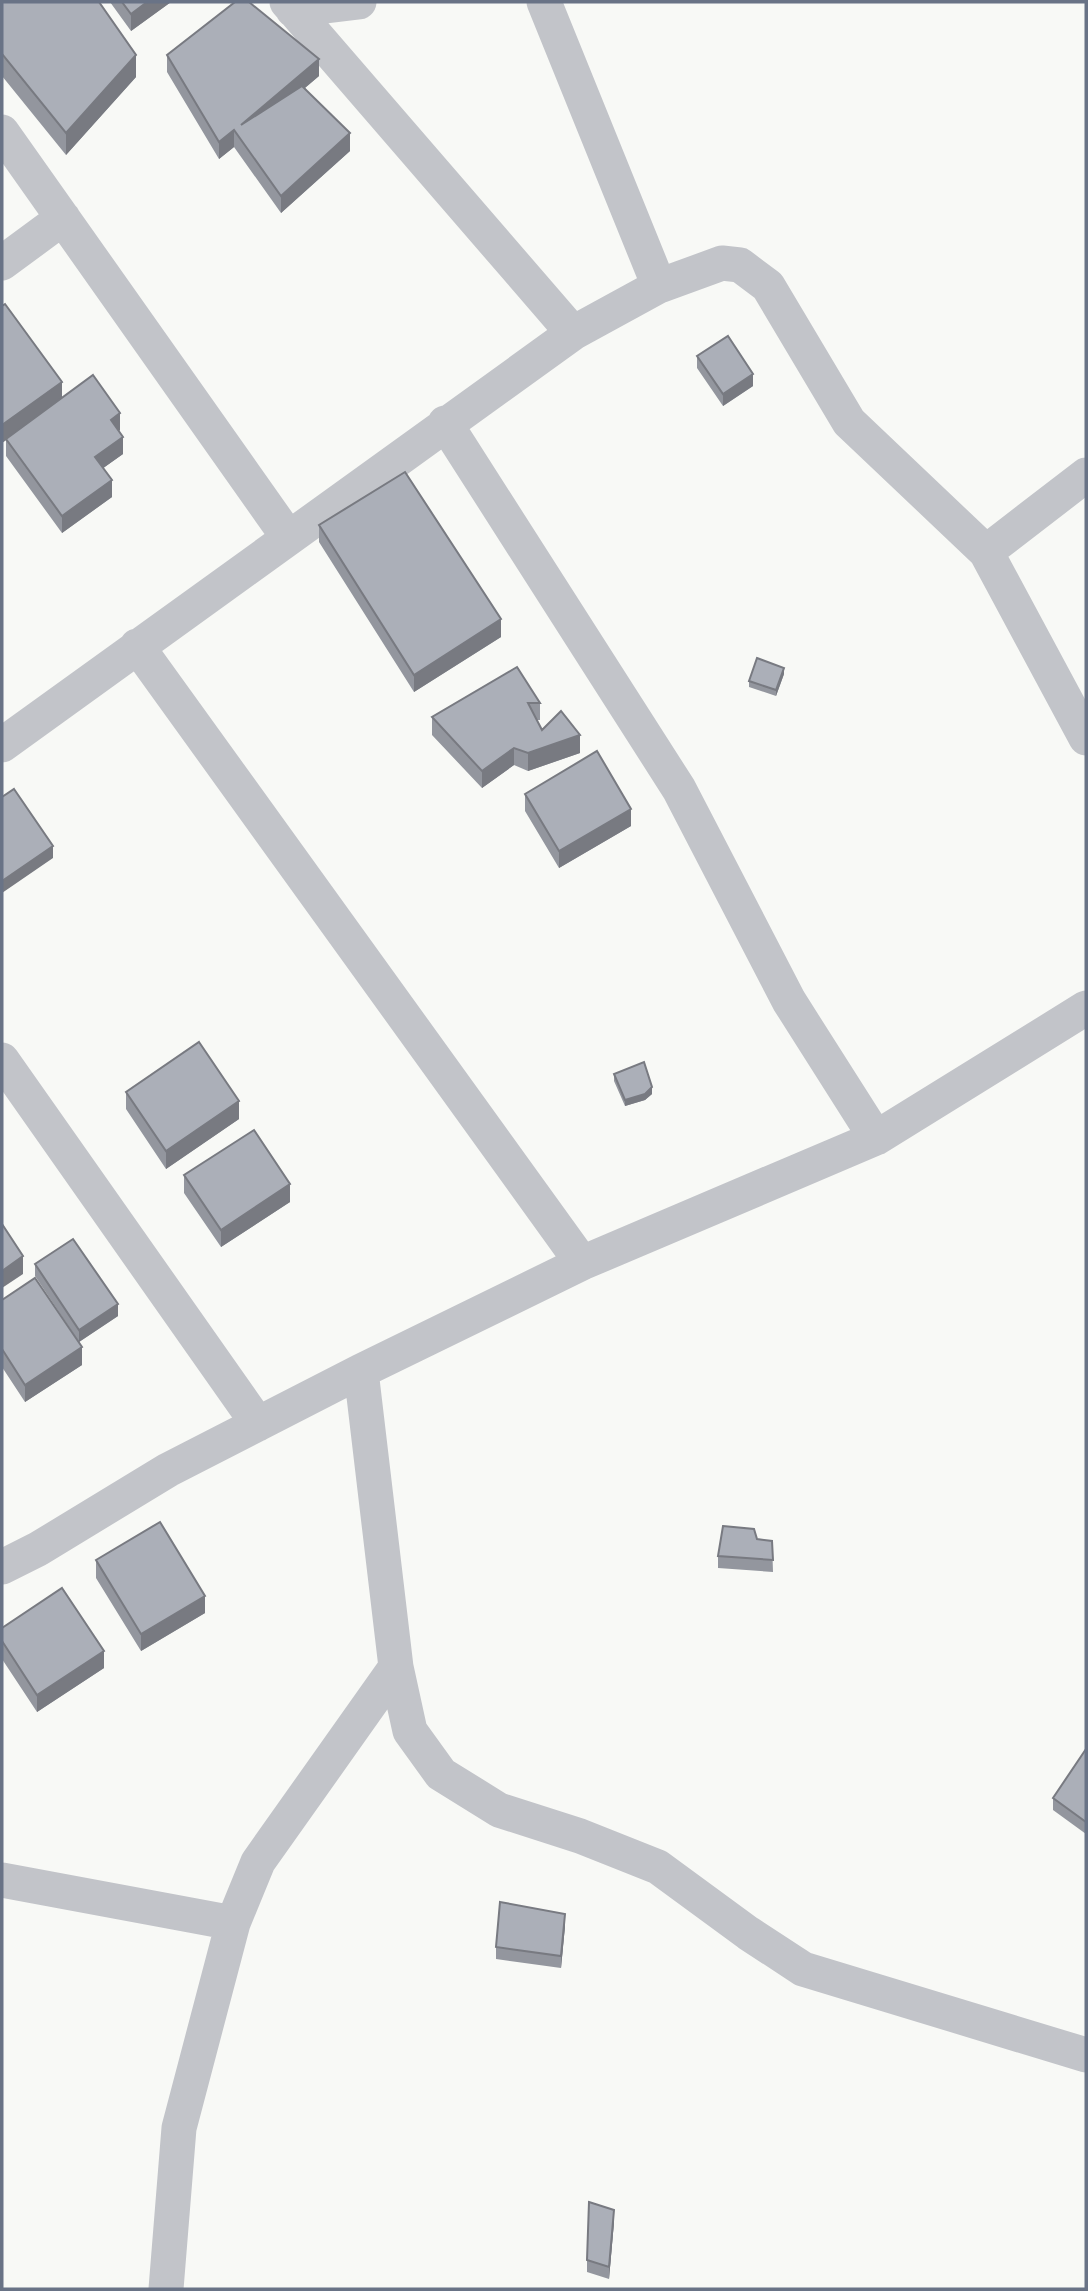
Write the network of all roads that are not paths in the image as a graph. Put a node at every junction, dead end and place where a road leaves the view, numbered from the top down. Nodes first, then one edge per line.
1 (359, 2) edge
2 (544, 2) edge
3 (290, 6) edge
4 (2, 132) edge
5 (63, 218) junction
6 (2, 263) edge
7 (659, 286) junction
8 (573, 333) junction
9 (445, 423) junction
10 (1086, 475) edge
11 (288, 537) junction
12 (986, 552) junction
13 (137, 646) junction
14 (1086, 738) edge
15 (2, 745) edge
16 (1086, 1009) edge
17 (2, 1060) edge
18 (876, 1138) junction
19 (582, 1263) junction
20 (361, 1371) junction
21 (258, 1424) junction
22 (2, 1567) edge
23 (396, 1667) junction
24 (2, 1880) edge
25 (233, 1923) junction
26 (1086, 2055) edge
27 (166, 2289) edge

1 - 3 street
2 - 7 street
3 - 8 street
4 - 5 street
5 - 6 street
5 - 11 street
7 - 8 street
7 - 12 street
8 - 9 street
9 - 11 street
9 - 18 street
10 - 12 street
11 - 13 street
12 - 14 street
13 - 15 street
13 - 19 street
16 - 18 street
17 - 21 street
18 - 19 street
19 - 20 street
20 - 21 street
20 - 23 street
21 - 22 street
23 - 25 street
23 - 26 street
24 - 25 street
25 - 27 street

